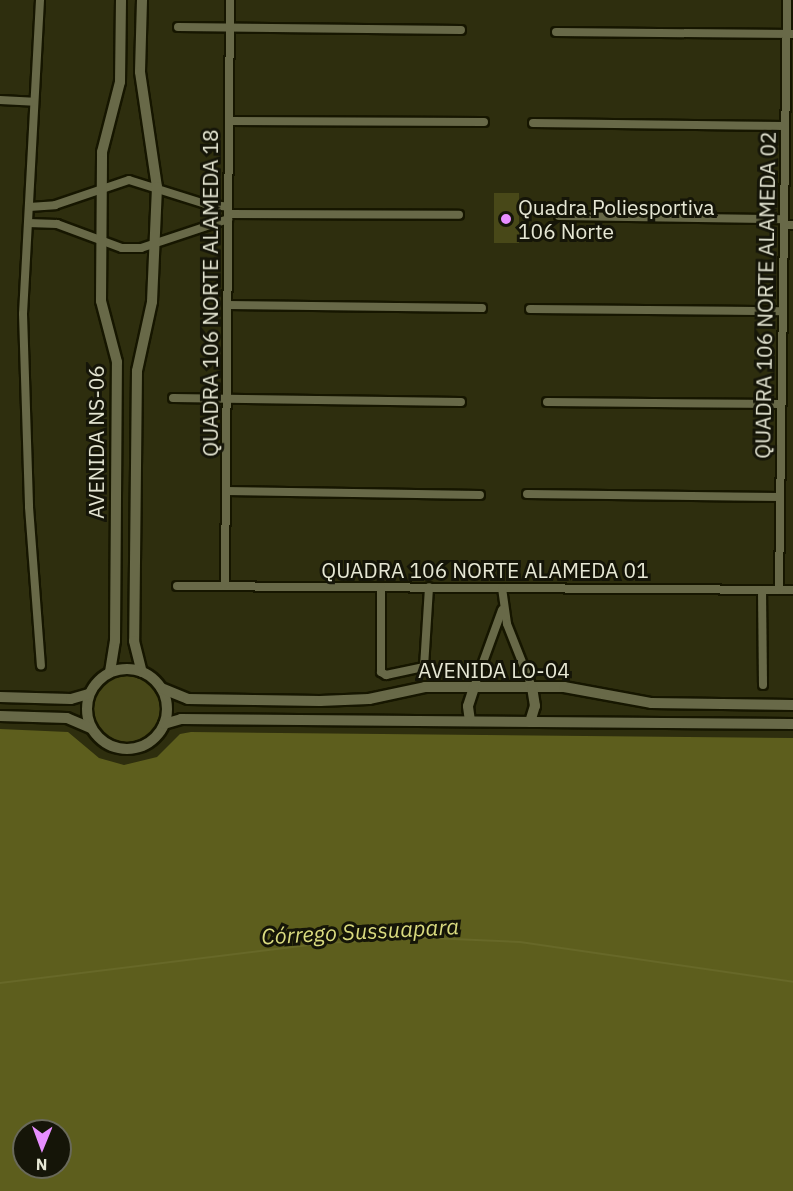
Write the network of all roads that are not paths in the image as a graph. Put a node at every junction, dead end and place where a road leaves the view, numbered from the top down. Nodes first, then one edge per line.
1 (40, 0) edge
2 (121, 0) edge
3 (142, 0) edge
4 (230, 0) edge
5 (787, 0) edge
6 (178, 27) dead end
7 (230, 27) junction
8 (461, 30) dead end
9 (556, 32) dead end
10 (790, 34) edge
11 (0, 100) edge
12 (34, 102) junction
13 (229, 121) junction
14 (484, 122) dead end
15 (533, 123) dead end
16 (785, 126) junction
17 (157, 187) junction
18 (101, 188) junction
19 (29, 207) junction
20 (228, 213) junction
21 (459, 215) dead end
22 (559, 216) dead end
23 (788, 219) edge
24 (28, 223) junction
25 (101, 243) junction
26 (156, 243) junction
27 (227, 305) junction
28 (482, 308) dead end
29 (530, 309) dead end
30 (783, 311) junction
31 (173, 398) dead end
32 (227, 399) junction
33 (461, 402) dead end
34 (547, 402) dead end
35 (781, 404) junction
36 (226, 491) junction
37 (527, 494) dead end
38 (480, 495) dead end
39 (780, 497) junction
40 (177, 586) dead end
41 (225, 586) junction
42 (381, 587) junction
43 (429, 587) junction
44 (502, 588) junction
45 (762, 590) junction
46 (779, 590) junction
47 (793, 590) edge
48 (502, 610) junction
49 (41, 666) dead end
50 (110, 672) junction
51 (142, 672) junction
52 (763, 685) dead end
53 (474, 687) junction
54 (532, 687) junction
55 (161, 688) junction
56 (89, 694) junction
57 (0, 697) edge
58 (793, 705) edge
59 (0, 716) edge
60 (470, 721) junction
61 (530, 722) junction
62 (164, 724) junction
63 (793, 724) edge
64 (91, 728) junction

1 - 12 street
2 - 18 street, AVENIDA NS-06
3 - 17 street, AVENIDA NS-06
4 - 7 street, QUADRA 106 NORTE ALAMEDA 18
5 - 10 street, QUADRA 106 NORTE ALAMEDA 02
6 - 7 street
7 - 8 street
7 - 13 street, QUADRA 106 NORTE ALAMEDA 18
9 - 10 street
10 - 16 street, QUADRA 106 NORTE ALAMEDA 02
11 - 12 street
12 - 19 street
13 - 14 street
13 - 20 street, QUADRA 106 NORTE ALAMEDA 18
15 - 16 street
16 - 23 street, QUADRA 106 NORTE ALAMEDA 02
17 - 18 street
17 - 20 street
17 - 26 street, AVENIDA NS-06
18 - 19 street
18 - 25 street, AVENIDA NS-06
19 - 24 street
20 - 21 street
20 - 26 street
20 - 27 street, QUADRA 106 NORTE ALAMEDA 18
22 - 23 street
23 - 30 street, QUADRA 106 NORTE ALAMEDA 02
24 - 25 street
24 - 49 street
25 - 26 street
25 - 50 street, AVENIDA NS-06
26 - 51 street, AVENIDA NS-06
27 - 28 street
27 - 32 street, QUADRA 106 NORTE ALAMEDA 18
29 - 30 street
30 - 35 street, QUADRA 106 NORTE ALAMEDA 02
31 - 32 street
32 - 33 street
32 - 36 street, QUADRA 106 NORTE ALAMEDA 18
34 - 35 street
35 - 39 street, QUADRA 106 NORTE ALAMEDA 02
36 - 38 street
36 - 41 street, QUADRA 106 NORTE ALAMEDA 18
37 - 39 street
39 - 46 street, QUADRA 106 NORTE ALAMEDA 02
40 - 41 street, QUADRA 106 NORTE ALAMEDA 01
41 - 42 street, QUADRA 106 NORTE ALAMEDA 01
42 - 43 street, QUADRA 106 NORTE ALAMEDA 01
42 - 43 street
43 - 44 street, QUADRA 106 NORTE ALAMEDA 01
44 - 45 street, QUADRA 106 NORTE ALAMEDA 01
44 - 48 street
45 - 46 street, QUADRA 106 NORTE ALAMEDA 01
45 - 52 street
46 - 47 street, QUADRA 106 NORTE ALAMEDA 01
48 - 53 street
48 - 54 street
50 - 51 street
50 - 56 street
51 - 55 street
53 - 54 street, AVENIDA LO-04
53 - 55 street, AVENIDA LO-04
53 - 60 street
54 - 58 street, AVENIDA LO-04
54 - 61 street
55 - 62 street
56 - 57 street
56 - 64 street
59 - 64 street
60 - 61 street
60 - 62 street
61 - 63 street
62 - 64 street

